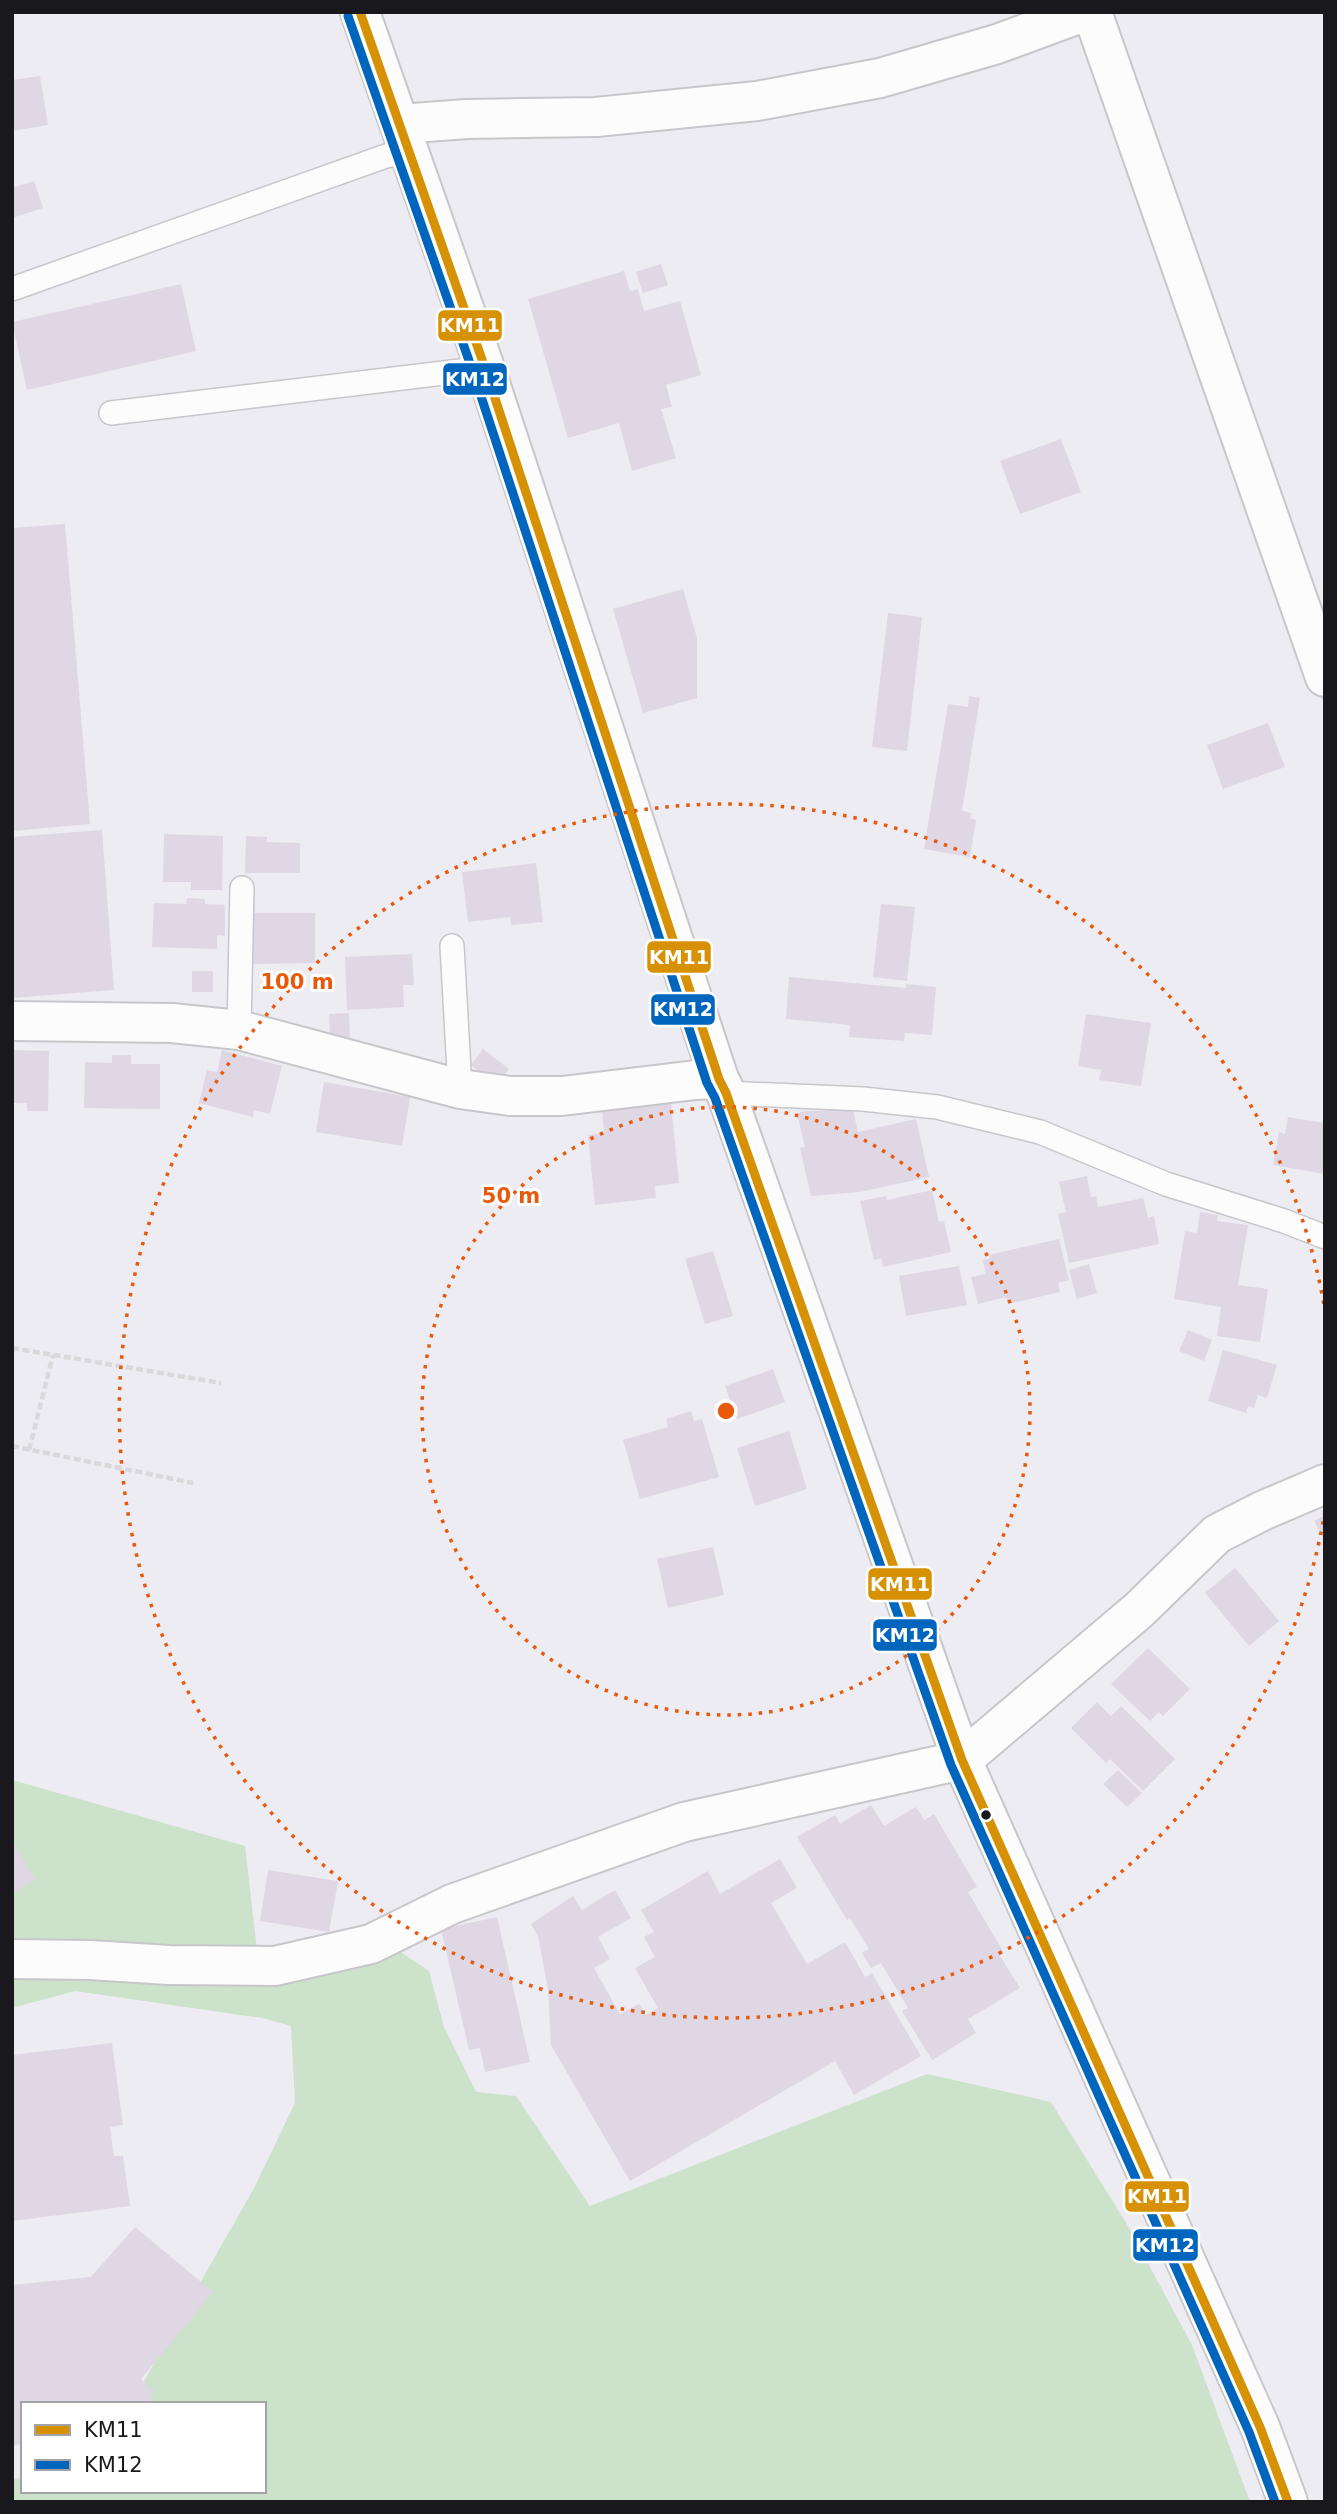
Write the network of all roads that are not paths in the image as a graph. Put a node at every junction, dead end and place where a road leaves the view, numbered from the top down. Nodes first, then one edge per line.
1 (360, 12) edge
2 (1084, 12) edge
3 (1092, 12) edge
4 (405, 138) junction
5 (12, 289) edge
6 (485, 368) junction
7 (111, 413) dead end
8 (1325, 677) edge
9 (242, 888) dead end
10 (452, 946) dead end
11 (12, 1021) edge
12 (239, 1030) junction
13 (723, 1086) junction
14 (460, 1089) junction
15 (1325, 1237) edge
16 (1325, 1484) edge
17 (962, 1760) junction
18 (12, 1959) edge
19 (1288, 2502) edge

1 - 4 main road
2 - 4 main road
3 - 8 main road
4 - 5 lane
4 - 6 main road
6 - 7 lane
6 - 13 main road
9 - 12 lane
10 - 14 lane
11 - 12 main road
12 - 14 main road
13 - 14 main road
13 - 15 lane
13 - 17 main road
16 - 17 main road
17 - 18 main road
17 - 19 main road

